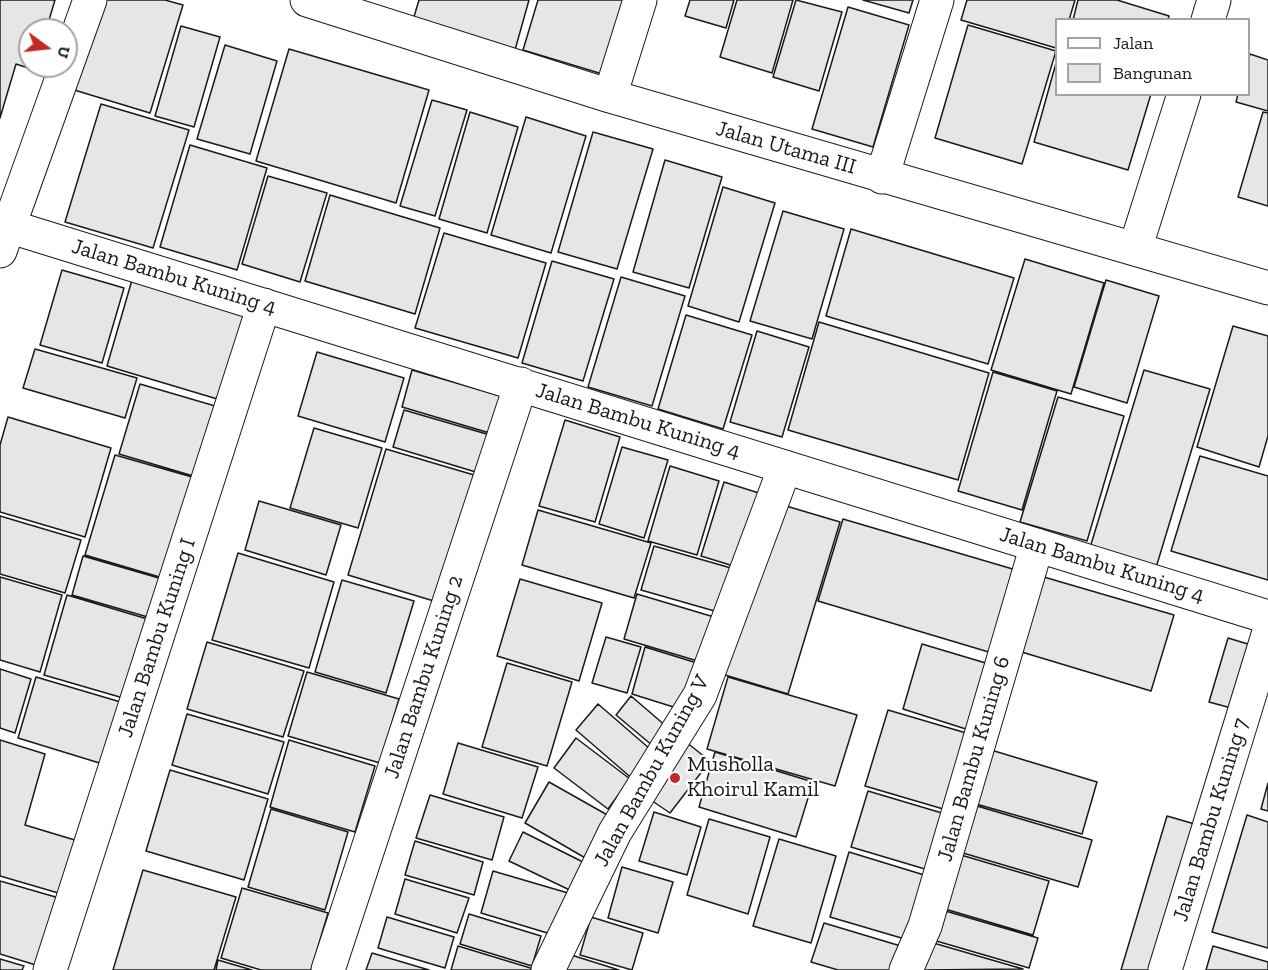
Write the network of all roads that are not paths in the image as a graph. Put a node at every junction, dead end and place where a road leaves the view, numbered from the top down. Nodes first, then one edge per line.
1 (90, 0) edge
2 (307, 0) edge
3 (640, 0) edge
4 (937, 0) edge
5 (1214, 0) edge
6 (366, 9) edge
7 (1209, 18) edge
8 (610, 96) junction
9 (1183, 96) edge
10 (882, 177) junction
11 (4, 238) edge
12 (1135, 249) junction
13 (1268, 288) edge
14 (264, 305) junction
15 (521, 384) junction
16 (785, 467) junction
17 (1037, 545) junction
18 (1268, 617) edge
19 (1268, 635) edge
20 (50, 970) edge
21 (328, 970) edge
22 (548, 970) edge
23 (906, 970) edge
24 (1165, 970) edge

1 - 11 street
2 - 6 street, Jalan Utama III
3 - 8 street
4 - 10 street
5 - 7 street
6 - 8 street, Jalan Utama III
8 - 10 street, Jalan Utama III
9 - 12 street
10 - 12 street, Jalan Utama III
11 - 14 street, Jalan Bambu Kuning 4
12 - 13 street, Jalan Utama III
14 - 15 street, Jalan Bambu Kuning 4
14 - 20 street, Jalan Bambu Kuning I
15 - 16 street, Jalan Bambu Kuning 4
15 - 21 street, Jalan Bambu Kuning 2
16 - 17 street, Jalan Bambu Kuning 4
16 - 22 street, Jalan Bambu Kuning V
17 - 18 street, Jalan Bambu Kuning 4
17 - 23 street, Jalan Bambu Kuning 6
19 - 24 street, Jalan Bambu Kuning 7

